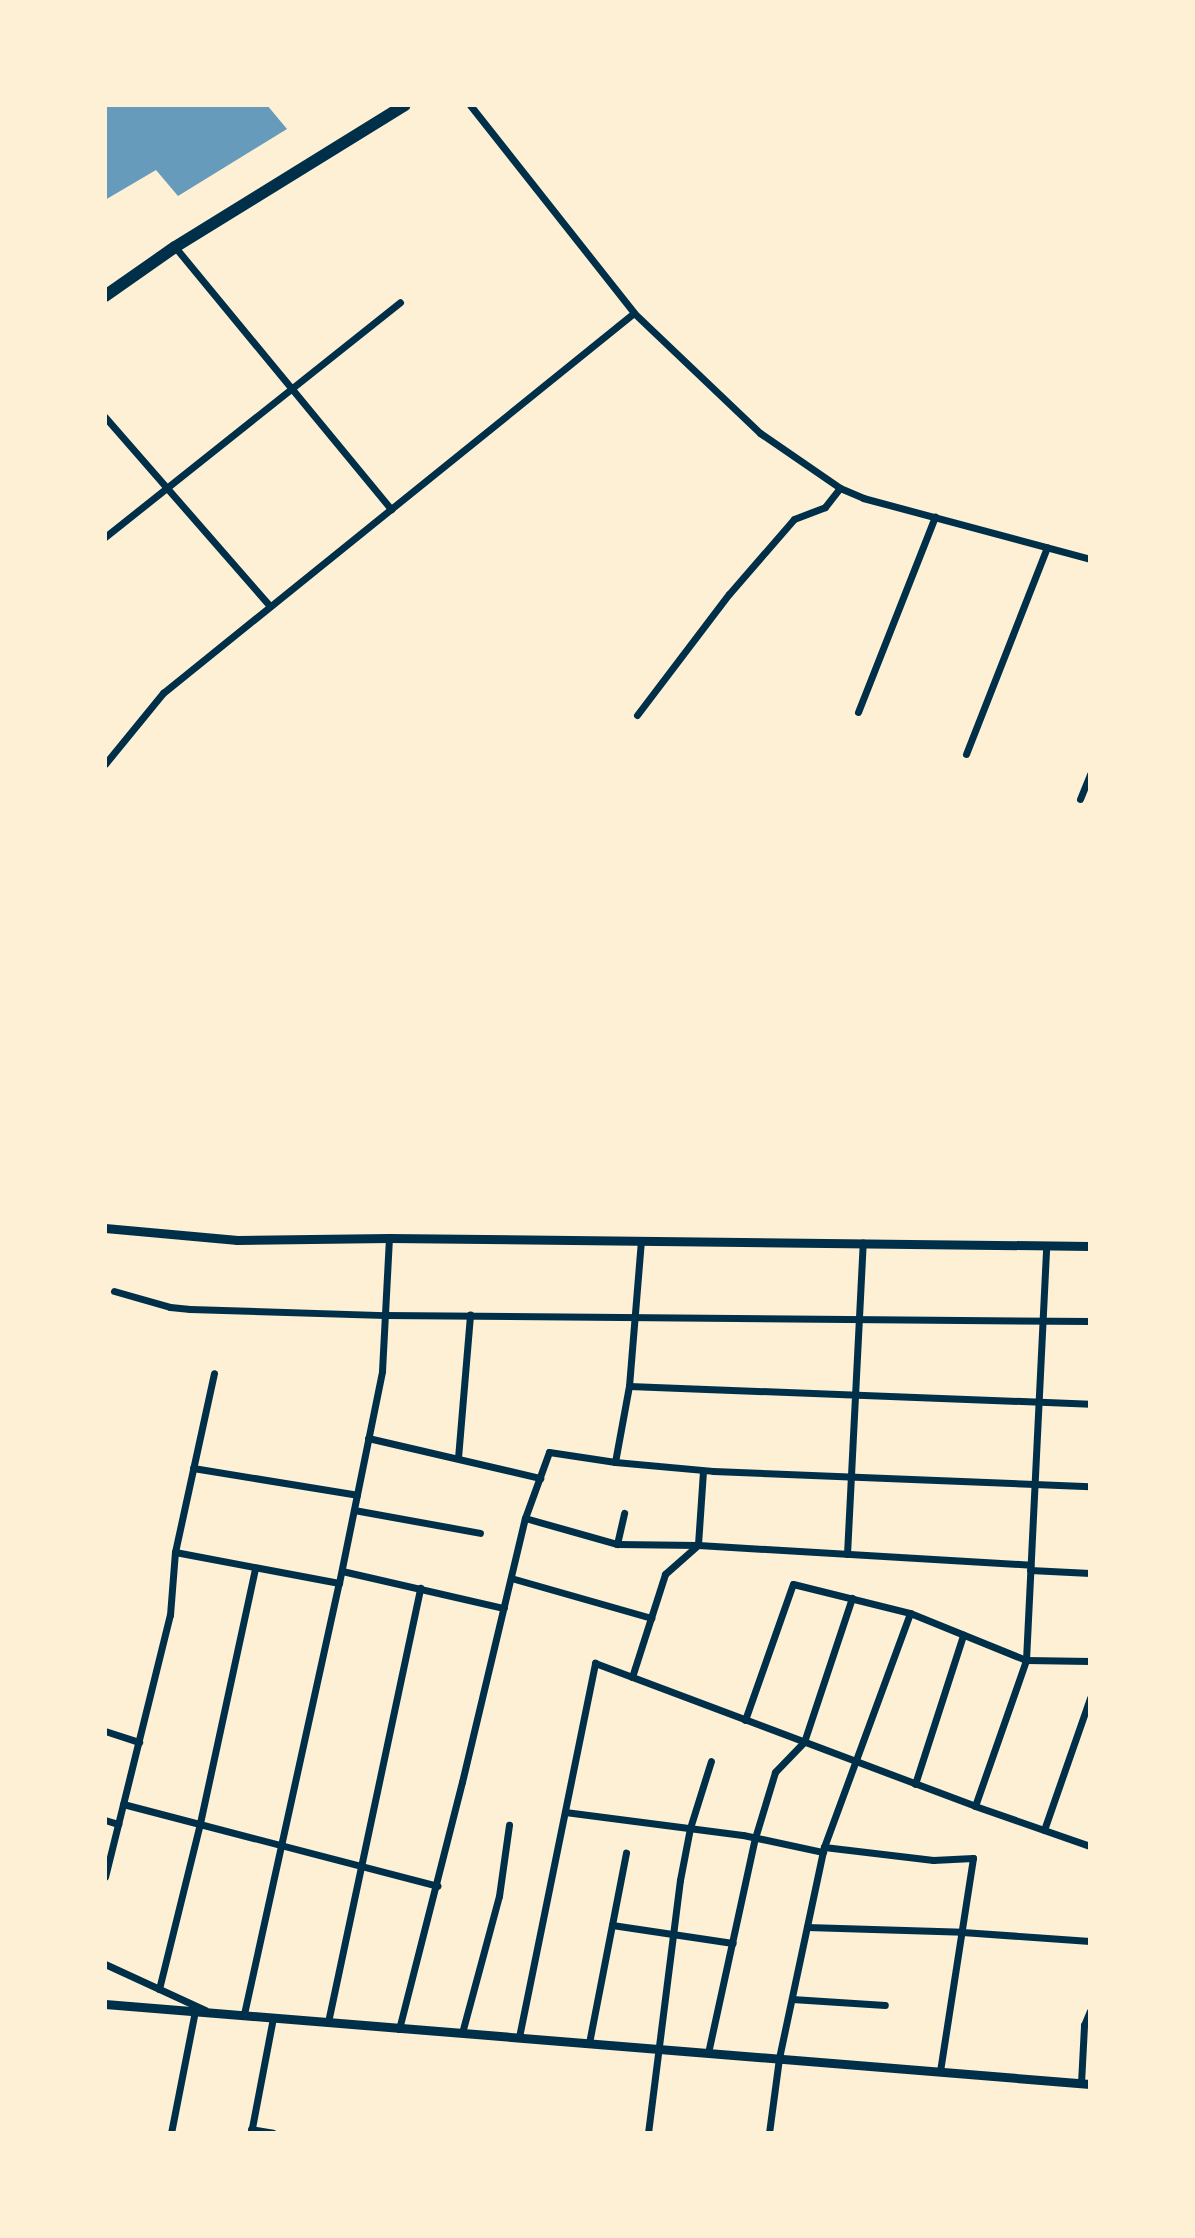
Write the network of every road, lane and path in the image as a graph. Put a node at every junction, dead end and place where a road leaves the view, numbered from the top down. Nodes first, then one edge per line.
1 (405, 105) edge
2 (470, 105) edge
3 (175, 247) junction
4 (105, 296) edge
5 (400, 302) dead end
6 (634, 313) junction
7 (292, 388) junction
8 (105, 417) edge
9 (167, 487) junction
10 (840, 488) junction
11 (391, 509) junction
12 (934, 517) junction
13 (105, 537) edge
14 (1047, 547) junction
15 (1090, 559) edge
16 (271, 606) junction
17 (858, 712) dead end
18 (637, 715) dead end
19 (966, 754) dead end
20 (105, 764) edge
21 (1090, 774) edge
22 (1080, 799) dead end
23 (105, 1228) edge
24 (389, 1238) junction
25 (641, 1241) junction
26 (863, 1242) junction
27 (1046, 1245) junction
28 (1090, 1246) edge
29 (114, 1291) dead end
30 (385, 1315) junction
31 (470, 1315) junction
32 (636, 1315) junction
33 (859, 1317) junction
34 (1042, 1319) junction
35 (1090, 1321) edge
36 (214, 1373) dead end
37 (629, 1386) junction
38 (855, 1396) junction
39 (1038, 1402) junction
40 (1090, 1404) edge
41 (368, 1438) junction
42 (458, 1458) junction
43 (615, 1462) junction
44 (193, 1468) junction
45 (703, 1471) junction
46 (851, 1476) junction
47 (540, 1478) junction
48 (1034, 1482) junction
49 (1090, 1486) edge
50 (357, 1494) junction
51 (354, 1510) junction
52 (624, 1513) dead end
53 (525, 1518) junction
54 (480, 1533) dead end
55 (617, 1544) junction
56 (698, 1545) junction
57 (175, 1552) junction
58 (847, 1554) junction
59 (1030, 1568) junction
60 (255, 1569) junction
61 (342, 1571) junction
62 (1090, 1573) edge
63 (511, 1577) junction
64 (339, 1583) junction
65 (420, 1588) junction
66 (852, 1598) junction
67 (504, 1608) junction
68 (910, 1613) junction
69 (651, 1618) junction
70 (963, 1635) junction
71 (1026, 1660) junction
72 (1090, 1661) edge
73 (632, 1677) junction
74 (1090, 1698) edge
75 (745, 1720) junction
76 (105, 1731) edge
77 (139, 1742) junction
78 (804, 1742) junction
79 (711, 1761) dead end
80 (858, 1762) junction
81 (915, 1784) junction
82 (123, 1804) junction
83 (975, 1807) junction
84 (565, 1812) junction
85 (105, 1820) edge
86 (200, 1823) junction
87 (118, 1825) junction
88 (509, 1825) dead end
89 (690, 1828) junction
90 (1044, 1830) junction
91 (755, 1838) junction
92 (281, 1846) junction
93 (1090, 1846) edge
94 (824, 1849) junction
95 (626, 1853) dead end
96 (361, 1868) junction
97 (105, 1877) edge
98 (437, 1885) junction
99 (612, 1924) junction
100 (807, 1927) junction
101 (962, 1932) junction
102 (673, 1934) junction
103 (1090, 1941) edge
104 (733, 1943) junction
105 (105, 1964) edge
106 (159, 1989) junction
107 (792, 1999) junction
108 (105, 2004) edge
109 (885, 2005) dead end
110 (195, 2011) junction
111 (1090, 2011) edge
112 (209, 2012) junction
113 (244, 2014) junction
114 (273, 2018) junction
115 (328, 2022) junction
116 (399, 2029) junction
117 (462, 2033) junction
118 (519, 2037) junction
119 (589, 2043) junction
120 (657, 2049) junction
121 (708, 2053) junction
122 (779, 2058) junction
123 (940, 2071) junction
124 (1085, 2083) edge
125 (251, 2131) edge
126 (171, 2133) edge
127 (273, 2133) edge
128 (648, 2133) edge
129 (769, 2133) edge

1 - 3 main road
2 - 6 street
3 - 4 main road
3 - 7 street
5 - 7 street
6 - 10 street
6 - 11 street
7 - 9 street
7 - 11 street
8 - 9 street
9 - 13 street
9 - 16 street
10 - 12 street
10 - 18 street
11 - 16 street
12 - 14 street
12 - 17 street
14 - 15 street
14 - 19 street
16 - 20 street
21 - 22 street
23 - 24 street
24 - 25 street
24 - 30 street
25 - 26 street
25 - 32 street
26 - 27 street
26 - 33 street
27 - 28 street
27 - 34 street
29 - 30 street
30 - 31 street
30 - 41 street
31 - 32 street
31 - 42 street
32 - 33 street
32 - 37 street
33 - 34 street
33 - 38 street
34 - 35 street
34 - 39 street
36 - 44 street
37 - 38 street
37 - 43 street
38 - 39 street
38 - 46 street
39 - 40 street
39 - 48 street
41 - 42 street
41 - 50 street
42 - 47 street
43 - 45 street
43 - 47 street
44 - 50 street
44 - 57 street
45 - 46 street
45 - 56 street
46 - 48 street
46 - 58 street
47 - 53 street
48 - 49 street
48 - 59 street
50 - 51 street
51 - 54 street
51 - 61 street
52 - 55 street
53 - 55 street
53 - 63 street
55 - 56 street
56 - 58 street
56 - 69 street
57 - 60 street
57 - 77 street
58 - 59 street
59 - 62 street
59 - 71 street
60 - 64 street
60 - 86 street
61 - 64 street
61 - 65 street
63 - 67 street
63 - 69 street
64 - 92 street
65 - 67 street
65 - 96 street
66 - 68 street
66 - 75 street
66 - 78 street
67 - 98 street
68 - 70 street
68 - 80 street
69 - 73 street
70 - 71 street
70 - 81 street
71 - 72 street
71 - 83 street
73 - 75 street
73 - 84 street
74 - 90 street
75 - 78 street
76 - 77 street
77 - 82 street
78 - 80 street
78 - 91 street
79 - 89 street
80 - 81 street
80 - 94 street
81 - 83 street
82 - 86 street
82 - 87 street
83 - 90 street
84 - 89 street
84 - 118 street
85 - 87 street
86 - 92 street
86 - 106 street
87 - 97 street
88 - 117 street
89 - 91 street
89 - 102 street
90 - 93 street
91 - 94 street
91 - 104 street
92 - 96 street
92 - 113 street
94 - 100 street
94 - 101 street
95 - 99 street
96 - 98 street
96 - 115 street
98 - 116 street
99 - 102 street
99 - 119 street
100 - 101 street
100 - 107 street
101 - 103 street
101 - 123 street
102 - 104 street
102 - 120 street
104 - 121 street
105 - 106 street
106 - 112 street
107 - 109 street
107 - 122 street
108 - 110 street
110 - 112 street
110 - 126 street
111 - 124 street
112 - 113 street
113 - 114 street
114 - 115 street
114 - 125 street
115 - 116 street
116 - 117 street
117 - 118 street
118 - 119 street
119 - 120 street
120 - 121 street
120 - 128 street
121 - 122 street
122 - 123 street
122 - 129 street
123 - 124 street
125 - 127 street

